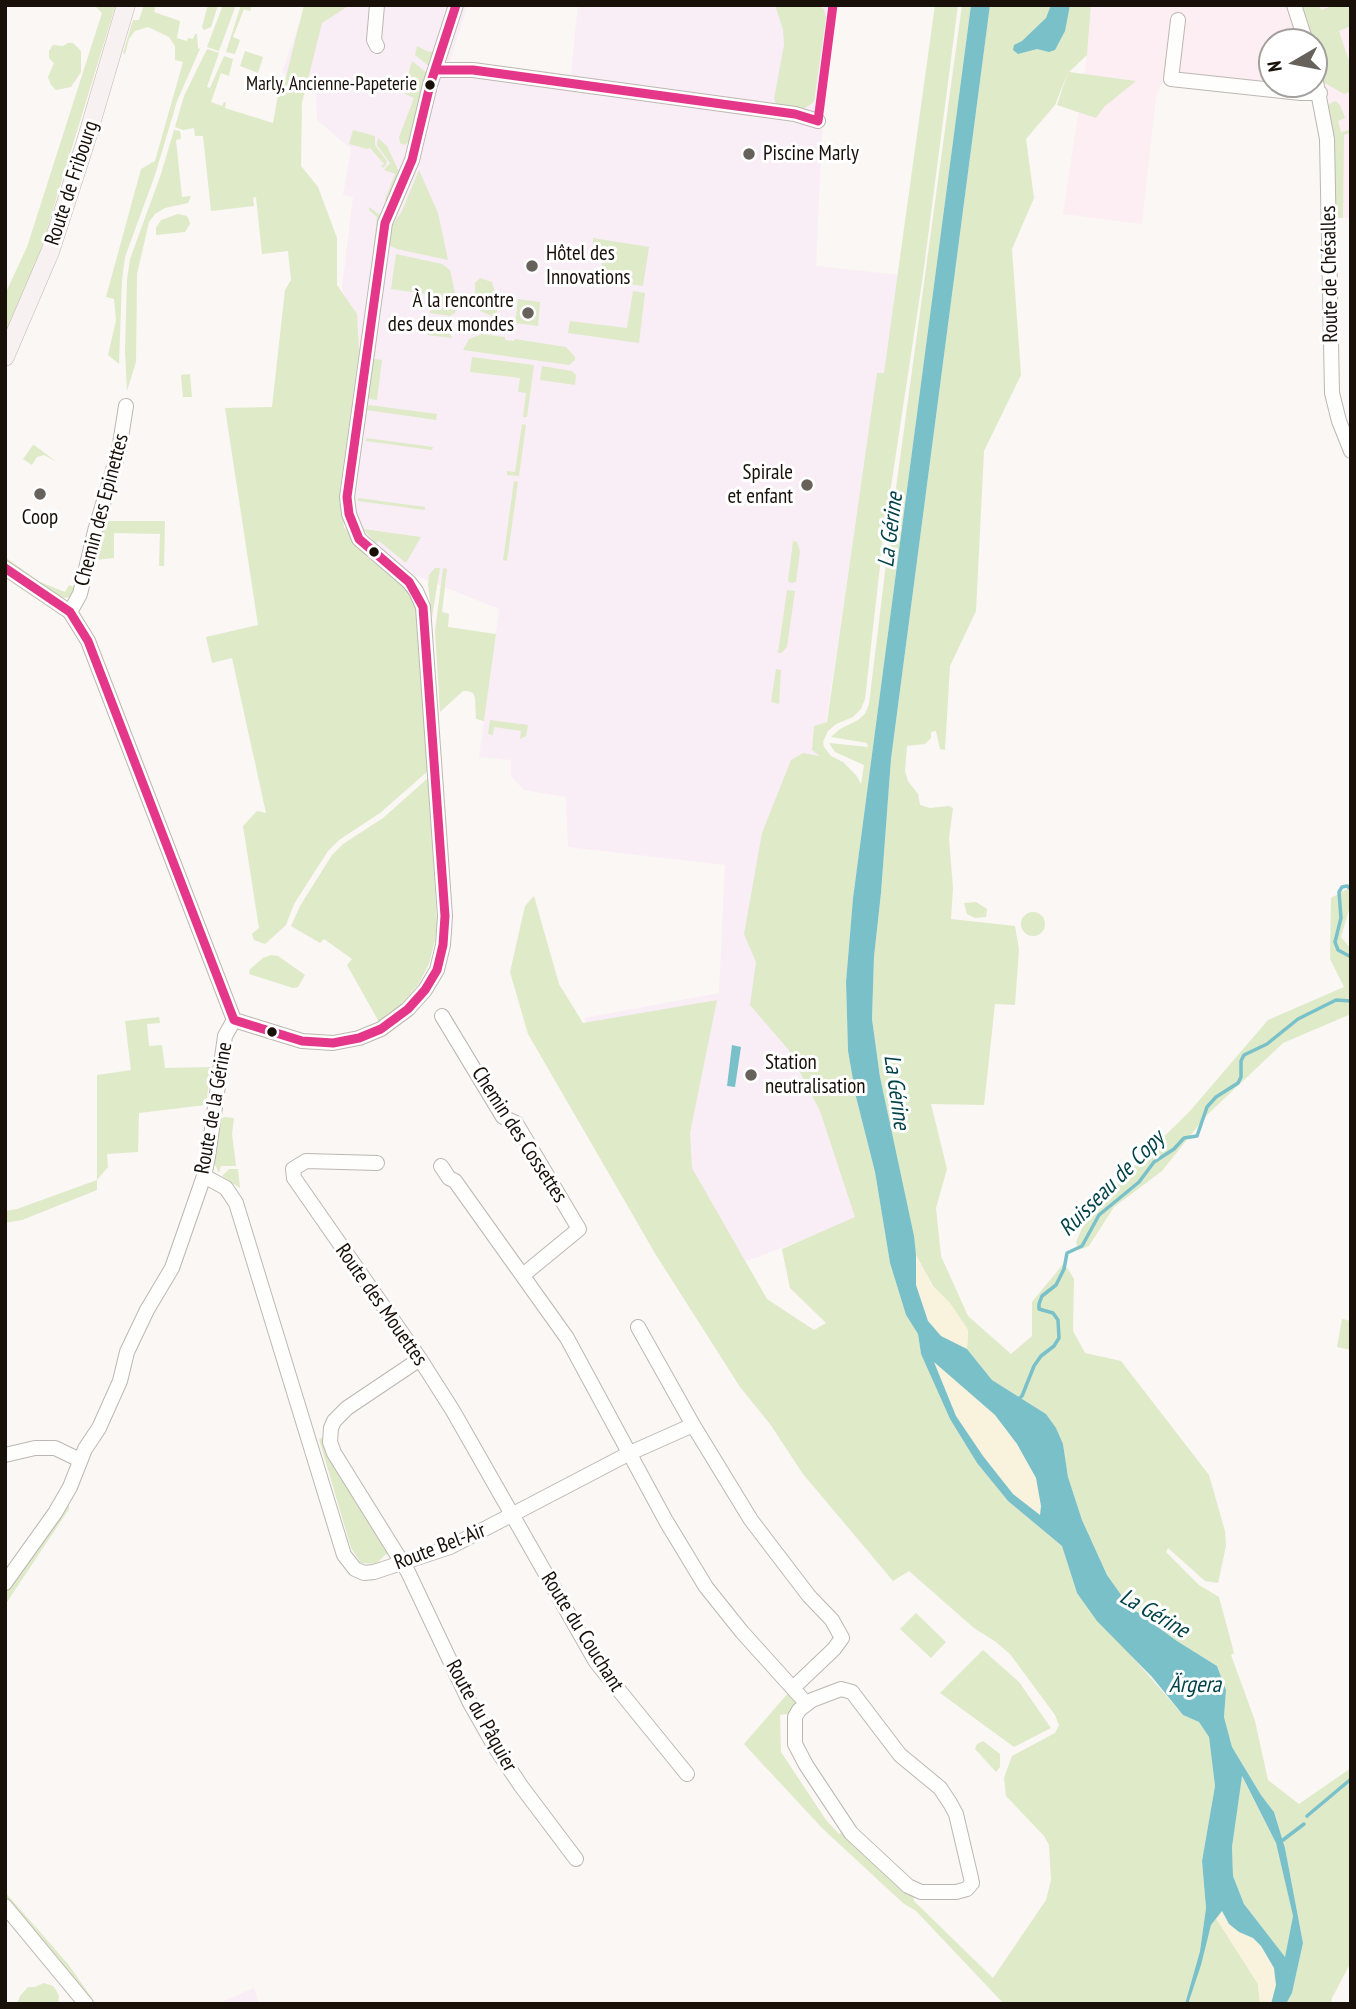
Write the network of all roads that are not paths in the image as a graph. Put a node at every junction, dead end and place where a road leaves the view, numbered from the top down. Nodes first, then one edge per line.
1 (126, 5) edge
2 (377, 5) edge
3 (456, 5) edge
4 (1294, 5) edge
5 (1178, 20) dead end
6 (1301, 28) edge
7 (377, 47) dead end
8 (435, 70) junction
9 (1258, 88) edge
10 (1321, 98) edge
11 (818, 121) dead end
12 (5, 357) edge
13 (126, 406) dead end
14 (1351, 451) edge
15 (5, 568) edge
16 (70, 612) junction
17 (442, 1016) dead end
18 (234, 1020) junction
19 (377, 1163) dead end
20 (441, 1166) dead end
21 (204, 1176) junction
22 (523, 1275) junction
23 (638, 1327) dead end
24 (420, 1359) junction
25 (693, 1426) junction
26 (630, 1453) junction
27 (5, 1455) edge
28 (80, 1460) junction
29 (514, 1516) junction
30 (402, 1563) junction
31 (5, 1583) edge
32 (793, 1688) junction
33 (807, 1704) junction
34 (687, 1774) dead end
35 (576, 1859) dead end
36 (5, 1906) edge
37 (86, 2004) edge

1 - 12 main road, Route de Fribourg
2 - 7 street
3 - 8 street
4 - 6 street
5 - 9 street
8 - 11 street
8 - 18 street
10 - 14 street, Route de Chésalles
13 - 16 street, Chemin des Epinettes
15 - 16 street, Route de la Gérine
16 - 18 street, Route de la Gérine
17 - 22 street, Chemin des Cossettes
18 - 21 street, Route de la Gérine
19 - 24 street, Route des Mouettes
20 - 22 street
21 - 28 street, Route de la Gérine
21 - 30 street, Route Bel-Air
22 - 26 street
23 - 25 street
24 - 29 street, Route des Mouettes
24 - 30 street, Route du Pâquier
25 - 26 street, Route Bel-Air
25 - 32 street
26 - 29 street, Route Bel-Air
26 - 32 street
27 - 28 street
28 - 31 street, Route de la Gérine
29 - 30 street, Route Bel-Air
29 - 34 street, Route du Couchant
30 - 35 street, Route du Pâquier
32 - 33 street
33 - 33 street
36 - 37 street

